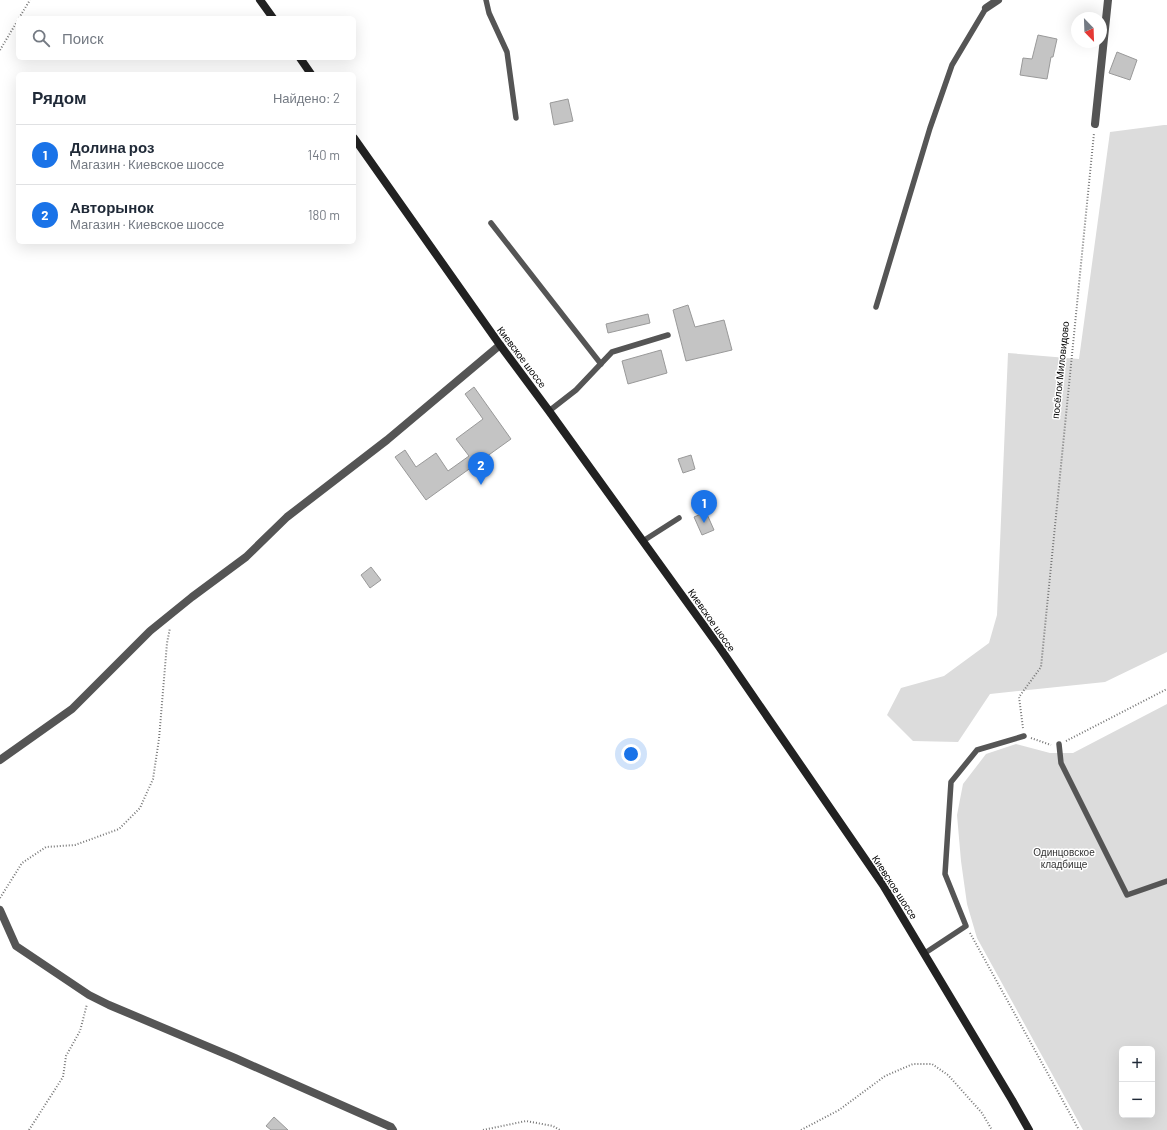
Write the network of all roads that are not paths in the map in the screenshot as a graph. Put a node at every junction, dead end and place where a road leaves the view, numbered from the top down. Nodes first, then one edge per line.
1 (260, 0) edge
2 (486, 0) edge
3 (998, 0) edge
4 (1108, 0) edge
5 (986, 8) joint
6 (272, 16) edge
7 (301, 60) edge
8 (310, 72) edge
9 (516, 118) dead end
10 (1095, 124) road end
11 (356, 141) edge
12 (491, 223) dead end
13 (876, 307) dead end
14 (668, 335) dead end
15 (500, 345) junction
16 (600, 364) junction
17 (549, 411) junction
18 (678, 518) dead end
19 (643, 541) junction
20 (1024, 736) road end
21 (1059, 744) road end
22 (0, 760) edge
23 (1167, 881) edge
24 (0, 910) edge
25 (925, 953) junction
26 (393, 1130) edge
27 (1028, 1130) edge

1 - 6 main road
2 - 9 lane
3 - 5 street
4 - 10 street
5 - 13 lane
7 - 8 main road
11 - 15 main road, Киевское шоссе
12 - 16 lane
14 - 16 lane
15 - 17 main road, Киевское шоссе
15 - 22 street
16 - 17 lane
17 - 19 main road, Киевское шоссе
18 - 19 lane
19 - 25 main road, Киевское шоссе
20 - 25 lane
21 - 23 lane
24 - 26 street
25 - 27 main road, Киевское шоссе

